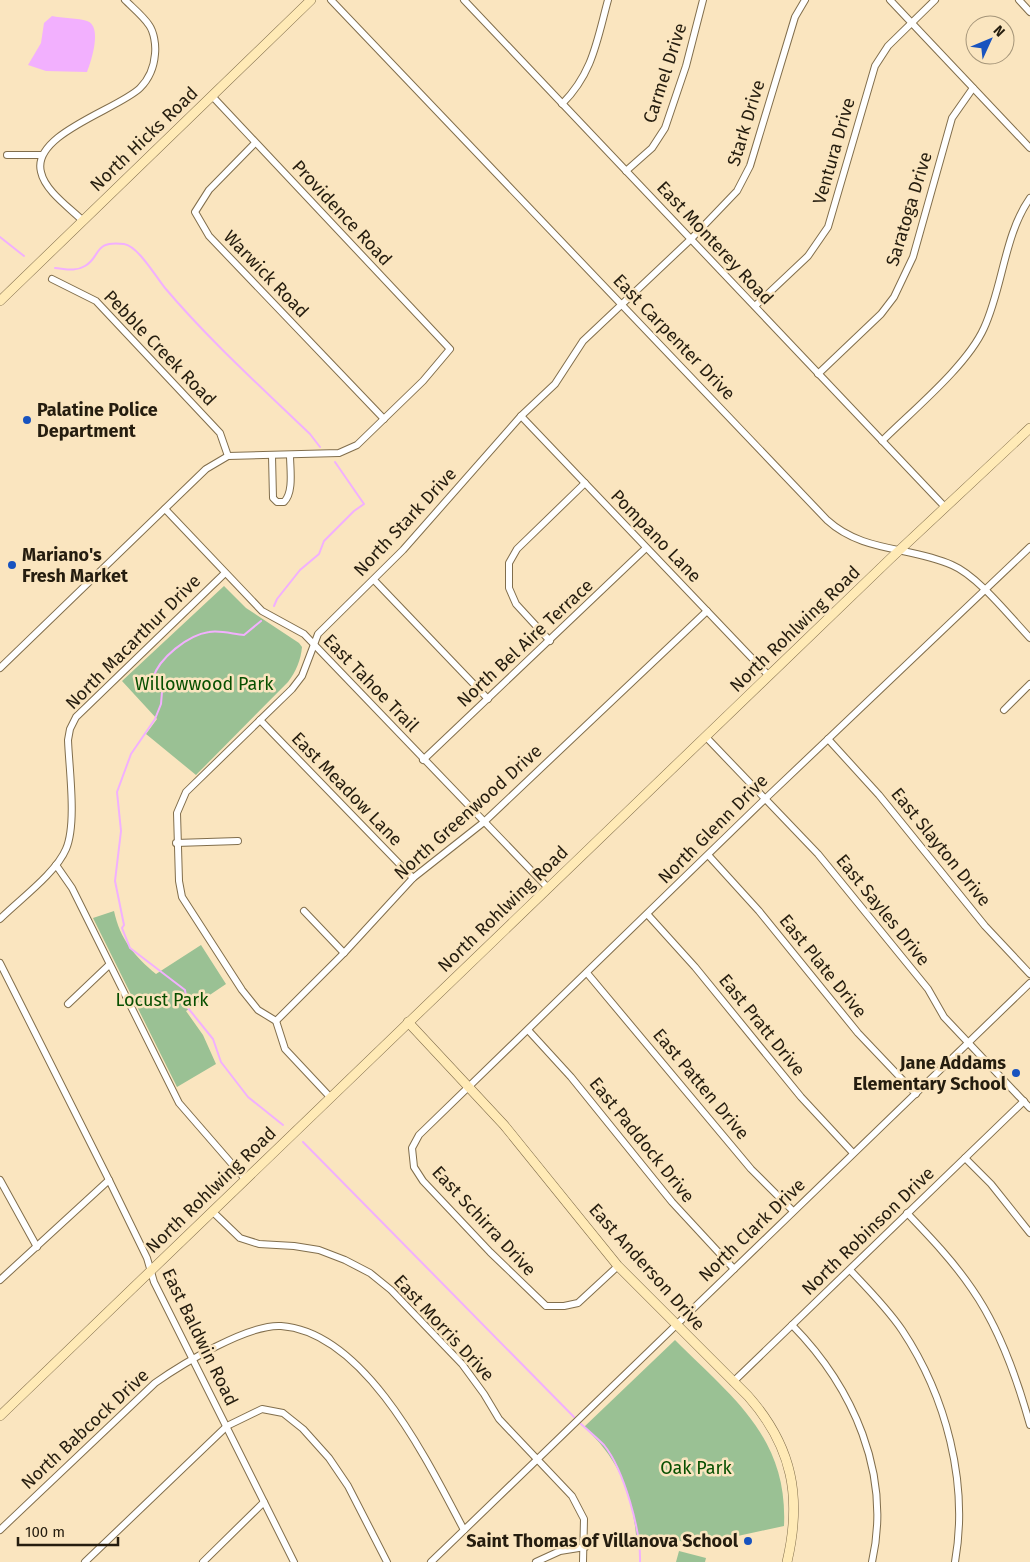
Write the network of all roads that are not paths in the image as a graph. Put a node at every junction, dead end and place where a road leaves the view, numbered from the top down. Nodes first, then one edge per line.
1 (125, 0) edge
2 (311, 0) edge
3 (331, 0) edge
4 (464, 0) edge
5 (608, 0) edge
6 (703, 0) edge
7 (805, 0) edge
8 (890, 0) edge
9 (936, 0) edge
10 (1019, 0) edge
11 (1030, 12) edge
12 (912, 22) junction
13 (973, 88) junction
14 (212, 96) junction
15 (562, 104) junction
16 (256, 143) junction
17 (1030, 148) edge
18 (7, 155) dead end
19 (42, 155) junction
20 (626, 171) junction
21 (1030, 198) edge
22 (83, 221) junction
23 (691, 239) junction
24 (52, 279) dead end
25 (0, 301) edge
26 (621, 304) junction
27 (754, 306) junction
28 (818, 374) junction
29 (521, 416) junction
30 (384, 419) junction
31 (1030, 428) edge
32 (882, 441) junction
33 (290, 455) junction
34 (228, 456) junction
35 (272, 456) junction
36 (585, 483) junction
37 (945, 507) junction
38 (165, 509) junction
39 (1030, 547) edge
40 (646, 548) junction
41 (900, 551) junction
42 (225, 572) junction
43 (374, 580) junction
44 (984, 590) junction
45 (707, 611) junction
46 (1030, 638) edge
47 (550, 641) junction
48 (314, 645) junction
49 (0, 668) edge
50 (769, 676) junction
51 (1030, 684) edge
52 (488, 699) junction
53 (1004, 710) dead end
54 (260, 720) junction
55 (706, 737) junction
56 (828, 739) junction
57 (423, 760) junction
58 (766, 798) junction
59 (484, 822) junction
60 (238, 841) dead end
61 (176, 843) junction
62 (709, 856) junction
63 (56, 865) junction
64 (413, 878) junction
65 (548, 888) junction
66 (304, 911) dead end
67 (648, 915) junction
68 (0, 919) edge
69 (344, 953) junction
70 (0, 963) edge
71 (109, 965) junction
72 (587, 973) junction
73 (1030, 974) edge
74 (1030, 983) edge
75 (68, 1004) dead end
76 (276, 1021) junction
77 (408, 1022) junction
78 (528, 1030) junction
79 (968, 1042) junction
80 (468, 1088) junction
81 (916, 1094) junction
82 (330, 1097) junction
83 (1024, 1101) junction
84 (1030, 1108) edge
85 (419, 1135) joint
86 (854, 1153) junction
87 (965, 1158) junction
88 (245, 1179) junction
89 (0, 1180) edge
90 (110, 1180) junction
91 (213, 1212) junction
92 (793, 1212) junction
93 (907, 1213) junction
94 (1030, 1232) edge
95 (38, 1247) junction
96 (618, 1266) junction
97 (734, 1269) junction
98 (150, 1270) junction
99 (850, 1270) junction
100 (0, 1280) edge
101 (674, 1324) junction
102 (792, 1325) junction
103 (194, 1360) junction
104 (734, 1382) junction
105 (0, 1416) edge
106 (1030, 1425) edge
107 (227, 1426) junction
108 (538, 1460) junction
109 (264, 1502) junction
110 (0, 1530) edge
111 (464, 1530) junction
112 (585, 1547) junction
113 (85, 1562) edge
114 (203, 1562) edge
115 (294, 1562) edge
116 (387, 1562) edge
117 (431, 1562) edge
118 (536, 1562) edge
119 (583, 1562) edge
120 (787, 1562) edge
121 (872, 1562) edge
122 (955, 1562) edge

1 - 19 street
2 - 14 street, North Hicks Road
3 - 26 street, East Carpenter Drive
4 - 15 street, East Monterey Road
5 - 15 street
6 - 20 street, Carmel Drive
7 - 23 street, Stark Drive
8 - 12 street
9 - 12 street, Ventura Drive
10 - 11 street
12 - 13 street
12 - 27 street, Ventura Drive
13 - 17 street
13 - 28 street, Saratoga Drive
14 - 16 street, Providence Road
14 - 22 street, North Hicks Road
15 - 20 street, East Monterey Road
16 - 30 street, Warwick Road
16 - 30 street, Providence Road
18 - 19 street
19 - 22 street
20 - 23 street, East Monterey Road
21 - 32 street
22 - 25 street, North Hicks Road
23 - 26 street, North Stark Drive
23 - 27 street, East Monterey Road
24 - 34 street, Pebble Creek Road
26 - 29 street, North Stark Drive
26 - 41 street, East Carpenter Drive
27 - 28 street, East Monterey Road
28 - 32 street, East Monterey Road
29 - 36 street, Pompano Lane
29 - 43 street, North Stark Drive
30 - 33 street
31 - 37 street, North Rohlwing Road
32 - 37 street, East Monterey Road
33 - 35 street
33 - 35 street
34 - 35 street
34 - 38 street
36 - 40 street, Pompano Lane
36 - 47 street
37 - 41 street, North Rohlwing Road
38 - 42 street, East Tahoe Trail
38 - 49 street
39 - 44 street, North Glenn Drive
40 - 45 street, Pompano Lane
40 - 47 street, North Bel Aire Terrace
41 - 44 street, East Carpenter Drive
41 - 50 street, North Rohlwing Road
42 - 48 street, East Tahoe Trail
42 - 63 street, North Macarthur Drive
43 - 48 street, North Stark Drive
43 - 52 street
44 - 46 street, East Carpenter Drive
44 - 56 street, North Glenn Drive
45 - 50 street, Pompano Lane
45 - 59 street, North Greenwood Drive
47 - 52 street, North Bel Aire Terrace
48 - 54 street, North Stark Drive
48 - 57 street, East Tahoe Trail
50 - 55 street, North Rohlwing Road
51 - 53 street
52 - 57 street, North Bel Aire Terrace
54 - 61 street, North Stark Drive
54 - 64 street, East Meadow Lane
55 - 58 street, East Sayles Drive
55 - 65 street, North Rohlwing Road
56 - 58 street, North Glenn Drive
56 - 73 street, East Slayton Drive
57 - 59 street, East Tahoe Trail
58 - 62 street, North Glenn Drive
58 - 79 street, East Sayles Drive
59 - 64 street, North Greenwood Drive
59 - 65 street, East Tahoe Trail
60 - 61 street
61 - 76 street, North Stark Drive
62 - 67 street, North Glenn Drive
62 - 81 street, East Plate Drive
63 - 68 street, North Macarthur Drive
63 - 71 street
64 - 69 street, North Greenwood Drive
65 - 77 street, North Rohlwing Road
66 - 69 street
67 - 72 street, North Glenn Drive
67 - 86 street, East Pratt Drive
69 - 76 street, North Greenwood Drive
70 - 90 street, East Baldwin Road
71 - 75 street
71 - 88 street
72 - 78 street, North Glenn Drive
72 - 92 street, East Patten Drive
74 - 79 street, North Clark Drive
76 - 82 street
77 - 80 street, East Anderson Drive
77 - 82 street, North Rohlwing Road
78 - 80 street, North Glenn Drive
78 - 97 street, East Paddock Drive
79 - 81 street, North Clark Drive
79 - 83 street, East Sayles Drive
80 - 85 street, North Glenn Drive
80 - 96 street, East Anderson Drive
81 - 86 street, North Clark Drive
82 - 88 street, North Rohlwing Road
83 - 84 street, East Sayles Drive
83 - 87 street, North Robinson Drive
85 - 96 street, East Schirra Drive
86 - 92 street, North Clark Drive
87 - 93 street, North Robinson Drive
87 - 94 street
88 - 91 street, North Rohlwing Road
89 - 95 street
90 - 95 street
90 - 98 street, East Baldwin Road
91 - 98 street, North Rohlwing Road
91 - 108 street, East Morris Drive
92 - 97 street, North Clark Drive
93 - 99 street, North Robinson Drive
93 - 106 street
95 - 100 street
96 - 101 street, East Anderson Drive
97 - 101 street, North Clark Drive
98 - 103 street, East Baldwin Road
98 - 105 street, North Rohlwing Road
99 - 102 street, North Robinson Drive
99 - 122 street
101 - 104 street, East Anderson Drive
101 - 108 street, North Clark Drive
102 - 104 street, North Robinson Drive
102 - 121 street
103 - 107 street, East Baldwin Road
103 - 110 street, North Babcock Drive
103 - 111 street, North Babcock Drive
104 - 120 street, East Anderson Drive
107 - 109 street, East Baldwin Road
107 - 113 street
107 - 116 street
108 - 111 street, North Clark Drive
108 - 112 street, East Morris Drive
109 - 114 street
109 - 115 street, East Baldwin Road
111 - 117 street, North Clark Drive
112 - 118 street
112 - 119 street, East Morris Drive

